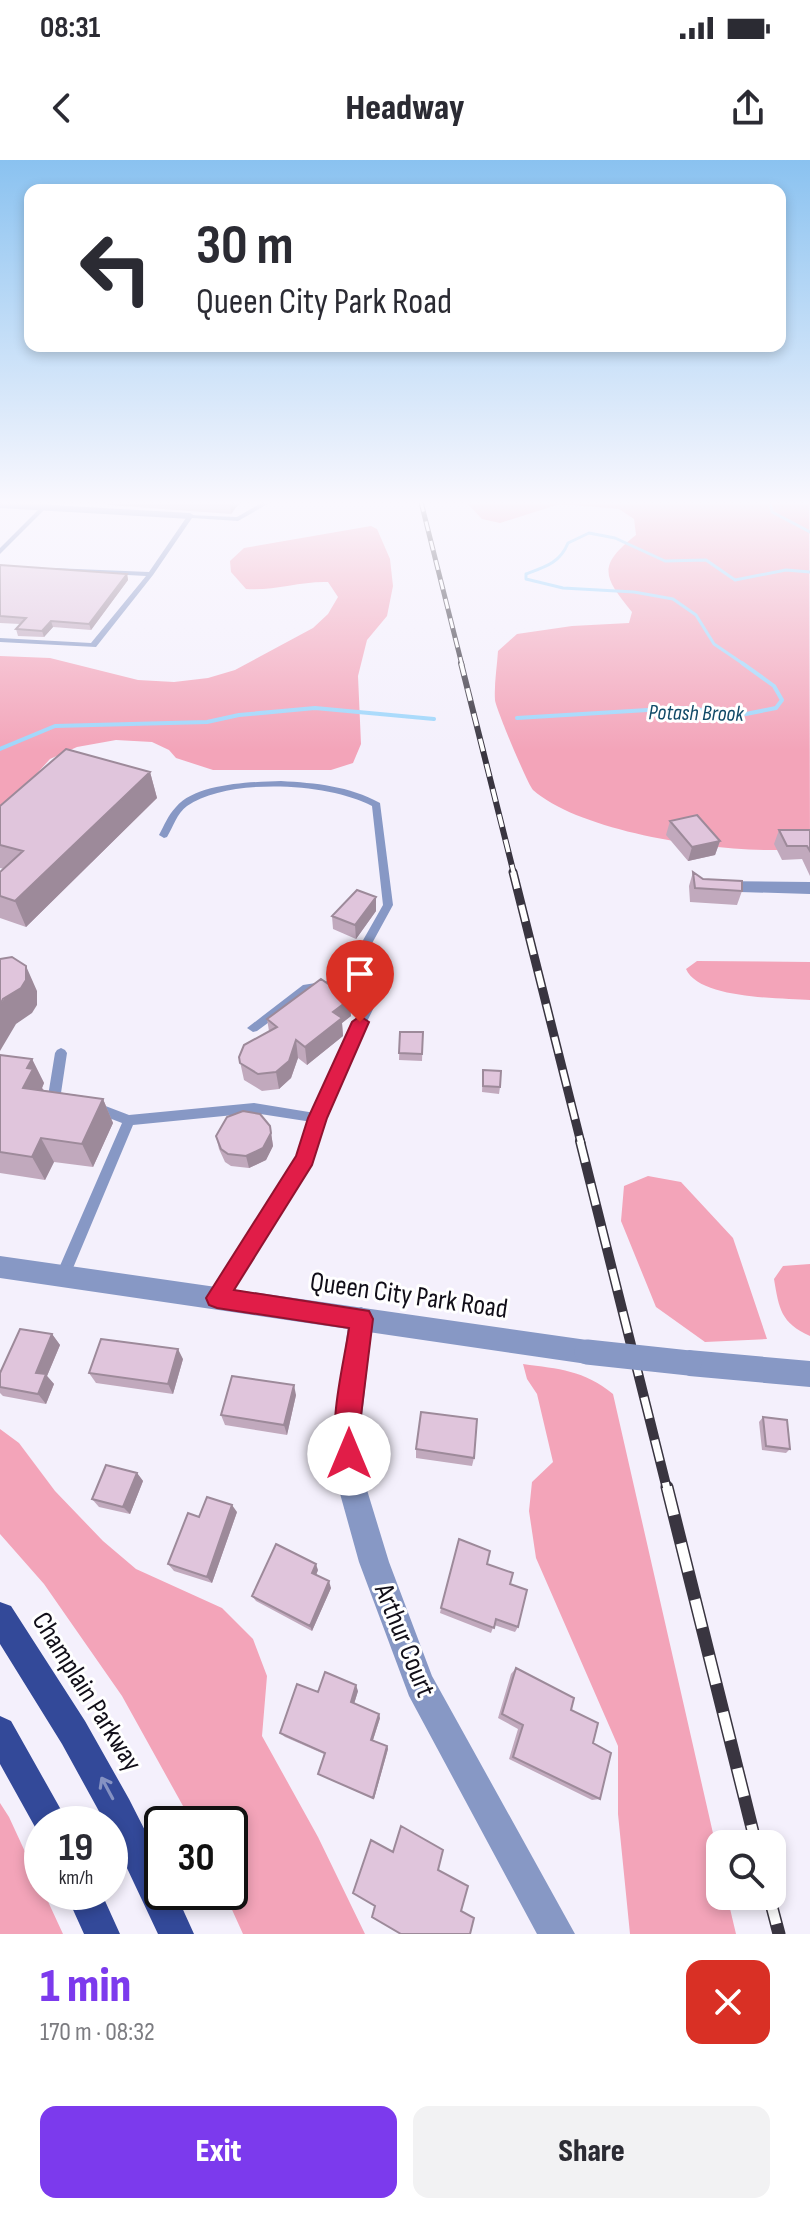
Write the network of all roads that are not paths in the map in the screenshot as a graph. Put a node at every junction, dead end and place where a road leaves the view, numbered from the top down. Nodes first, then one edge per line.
1 (142, 585) edge
2 (0, 640) edge
3 (164, 835) dead end
4 (705, 886) edge
5 (810, 888) edge
6 (345, 982) junction
7 (253, 1028) dead end
8 (61, 1053) dead end
9 (317, 1118) junction
10 (129, 1120) junction
11 (0, 1267) edge
12 (63, 1275) junction
13 (217, 1298) junction
14 (361, 1319) junction
15 (810, 1374) edge
16 (0, 1617) edge
17 (0, 1732) edge
18 (42, 1806) edge
19 (91, 1910) edge
20 (102, 1934) edge
21 (176, 1934) edge
22 (557, 1934) edge

1 - 2 lane
3 - 6 lane
4 - 5 street
6 - 7 lane
6 - 9 lane
8 - 10 lane
9 - 10 lane
9 - 13 lane
10 - 12 lane
11 - 12 street, Queen City Park Road
12 - 13 street, Queen City Park Road
13 - 14 street, Queen City Park Road
14 - 15 street, Queen City Park Road, bridge
14 - 22 street, Arthur Court
21 -> 16 main road, Champlain Parkway
17 - 18 main road
19 - 20 main road

